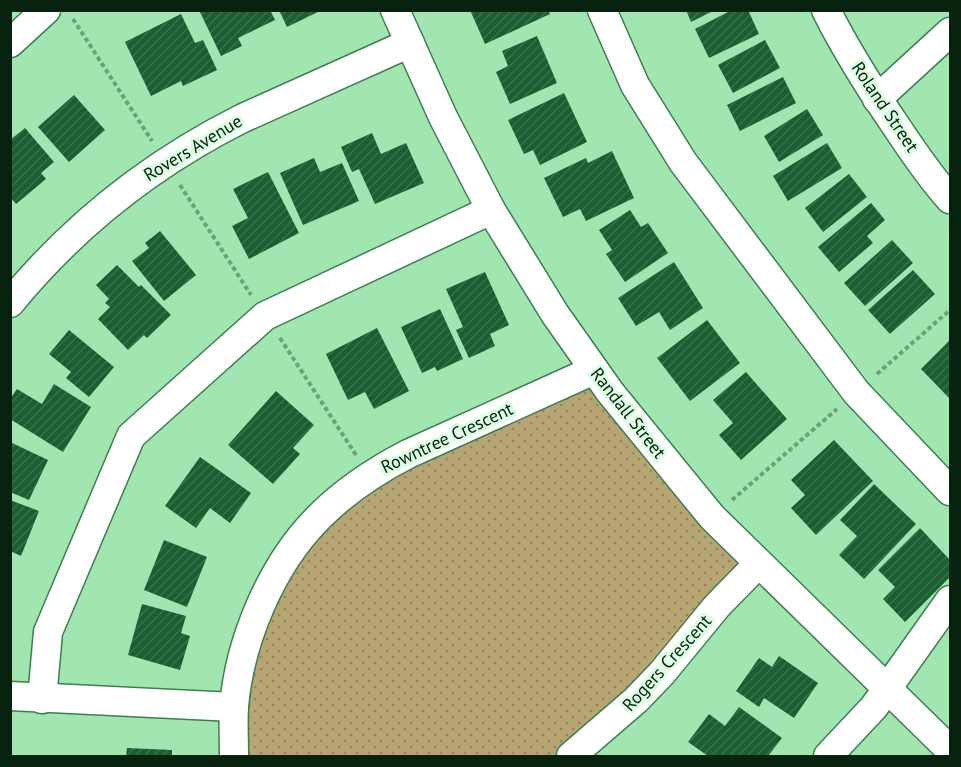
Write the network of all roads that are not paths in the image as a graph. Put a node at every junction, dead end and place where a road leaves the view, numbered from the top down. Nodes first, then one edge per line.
1 (46, 10) edge
2 (395, 10) edge
3 (602, 10) edge
4 (826, 10) edge
5 (951, 32) edge
6 (10, 43) edge
7 (410, 43) junction
8 (877, 99) junction
9 (951, 200) edge
10 (491, 210) junction
11 (10, 303) edge
12 (594, 370) junction
13 (951, 491) edge
14 (758, 564) junction
15 (951, 600) edge
16 (887, 689) junction
17 (10, 696) edge
18 (42, 699) junction
19 (234, 707) junction
20 (951, 750) edge
21 (234, 756) edge
22 (571, 756) edge
23 (828, 756) edge

1 - 6 street
2 - 7 street, Randall Street
3 - 13 street
4 - 8 street, Roland Street
5 - 8 street
7 - 10 street, Randall Street
7 - 11 street, Rovers Avenue
8 - 9 street, Roland Street
10 - 12 street, Randall Street
10 - 18 street
12 - 14 street, Randall Street
12 - 19 street, Rowntree Crescent
14 - 16 street, Randall Street
14 - 22 street, Rogers Crescent
15 - 16 street
16 - 20 street, Randall Street
16 - 23 street
17 - 18 street
18 - 19 street
19 - 21 street, Rowntree Crescent

